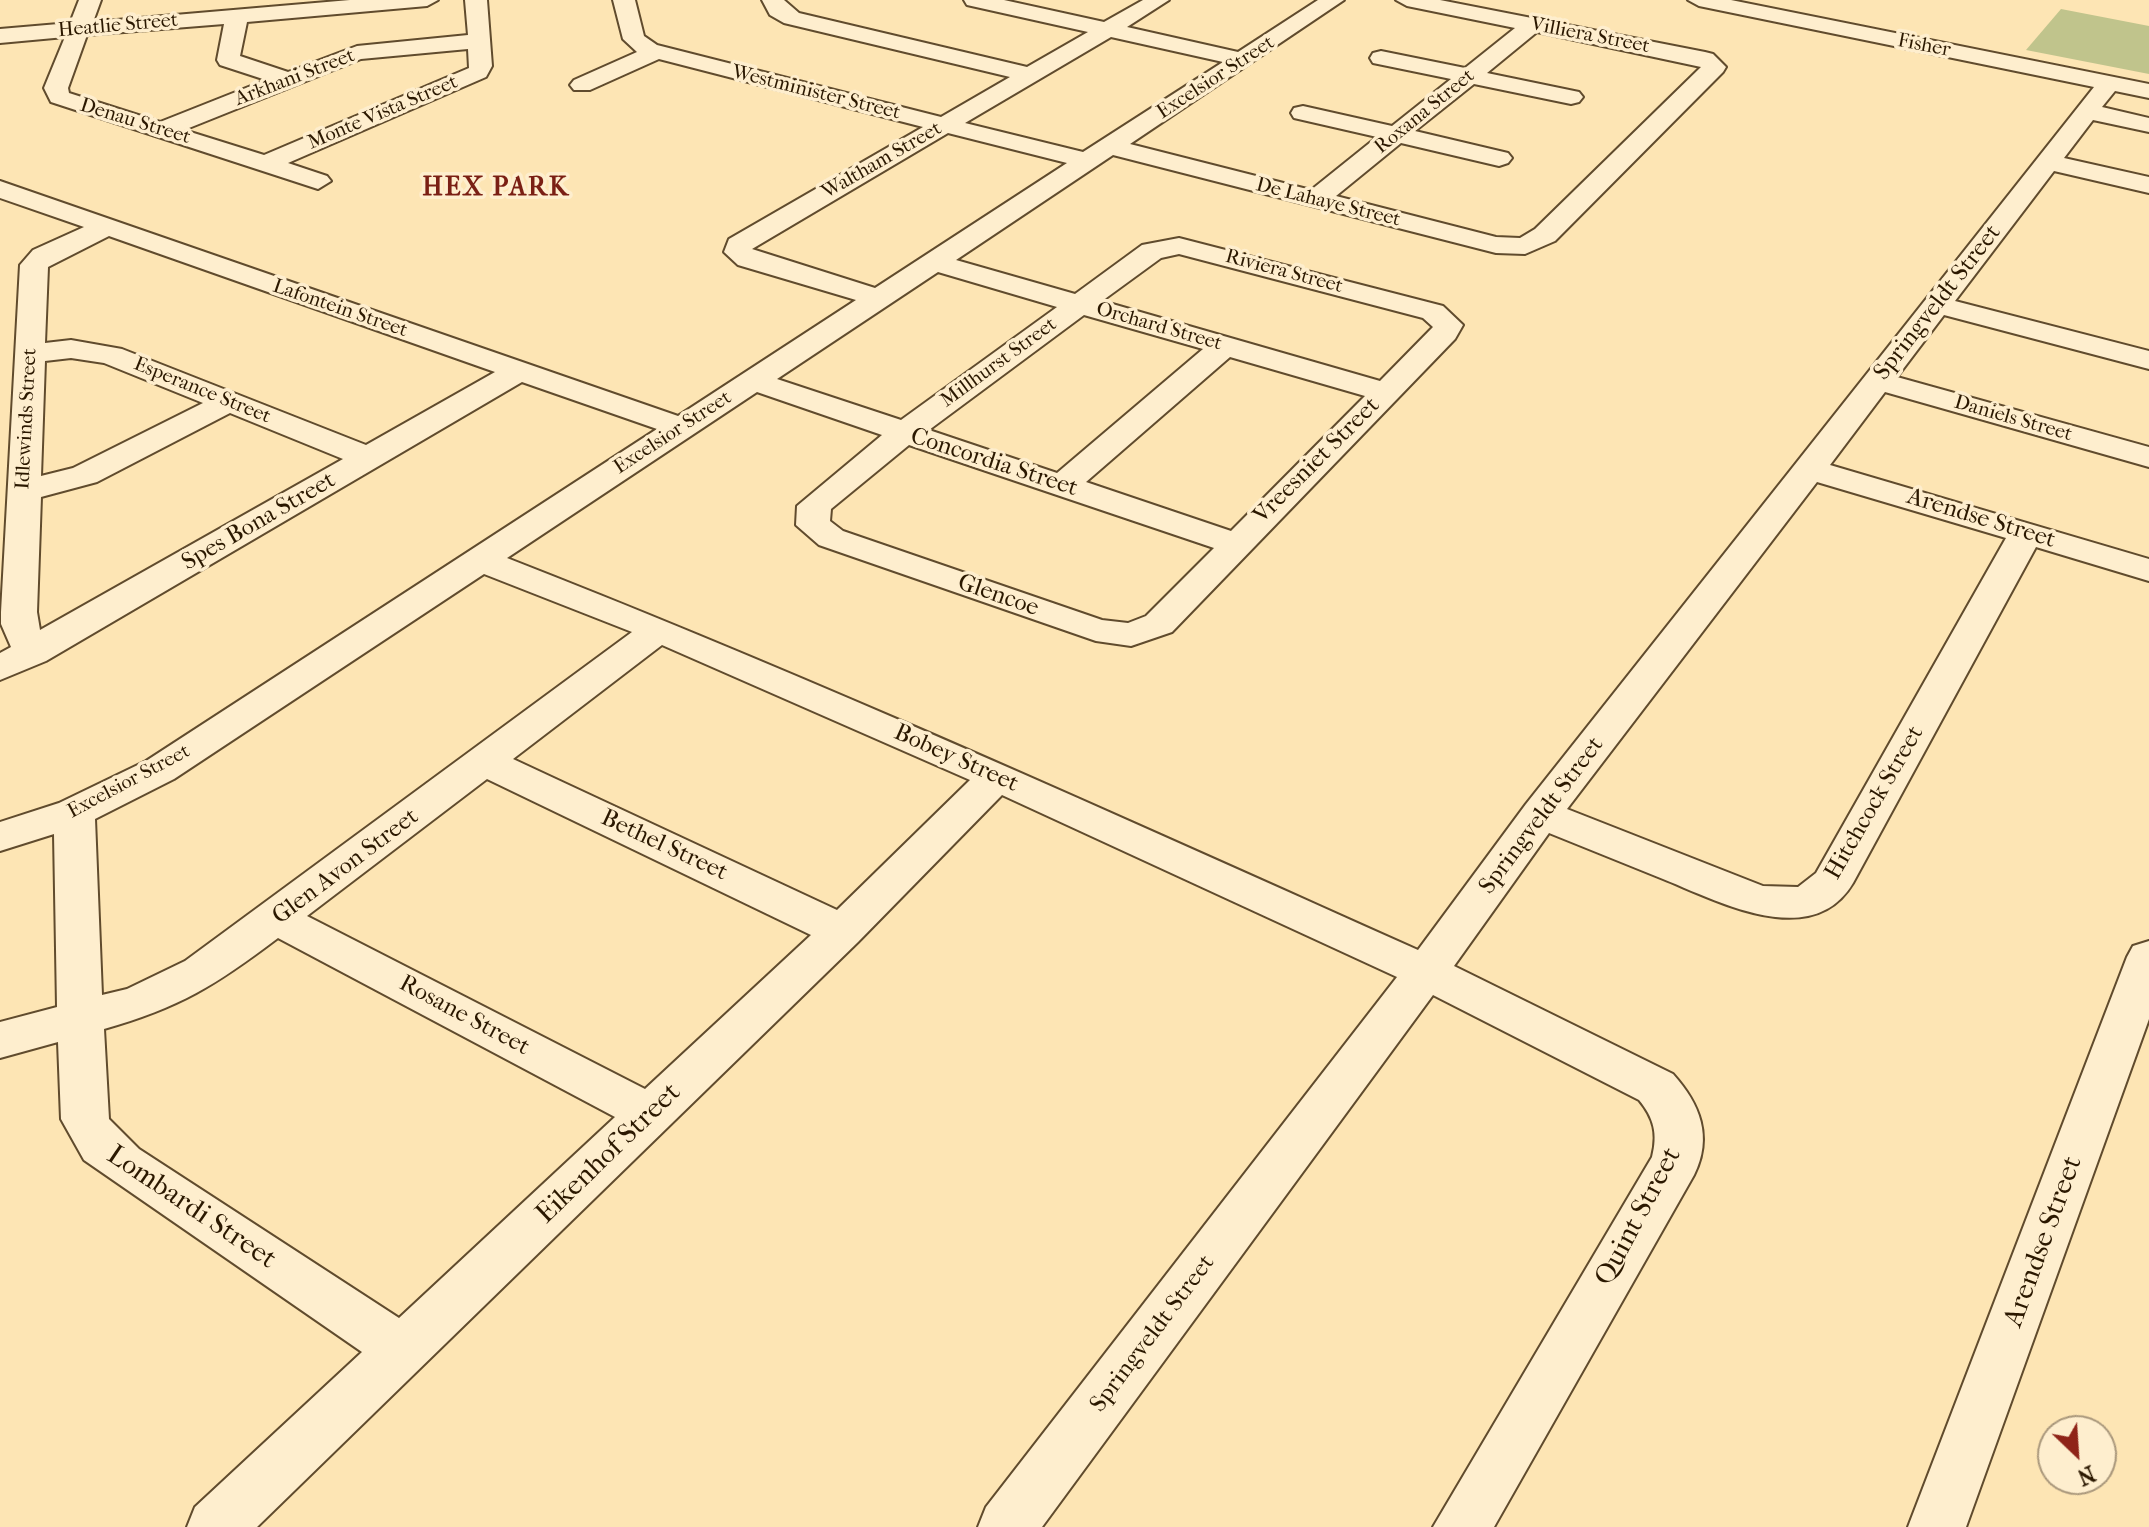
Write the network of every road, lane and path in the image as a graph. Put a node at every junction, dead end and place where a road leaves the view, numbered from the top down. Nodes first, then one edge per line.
1 (90, 0) edge
2 (427, 0) edge
3 (476, 0) edge
4 (624, 0) edge
5 (773, 0) edge
6 (975, 0) edge
7 (1158, 0) edge
8 (1333, 0) edge
9 (1407, 0) edge
10 (1699, 0) edge
11 (237, 16) junction
12 (1534, 24) junction
13 (79, 29) junction
14 (1109, 29) junction
15 (0, 36) edge
16 (479, 41) junction
17 (656, 52) junction
18 (1381, 58) dead end
19 (1243, 60) junction
20 (1031, 75) junction
21 (1470, 76) junction
22 (288, 80) junction
23 (582, 85) dead end
24 (2149, 91) edge
25 (1571, 97) dead end
26 (2097, 97) junction
27 (1303, 113) dead end
28 (943, 125) junction
29 (2149, 125) edge
30 (164, 129) junction
31 (1396, 135) junction
32 (1098, 154) junction
33 (1499, 158) dead end
34 (2047, 162) junction
35 (265, 164) junction
36 (318, 181) dead end
37 (2149, 185) edge
38 (0, 189) edge
39 (1315, 200) junction
40 (107, 227) junction
41 (1545, 235) joint
42 (1144, 256) joint
43 (933, 262) junction
44 (878, 298) junction
45 (1080, 304) junction
46 (1937, 305) junction
47 (1424, 310) joint
48 (1225, 346) junction
49 (2145, 350) edge
50 (31, 354) junction
51 (518, 372) junction
52 (753, 381) junction
53 (1878, 381) junction
54 (1385, 392) junction
55 (228, 402) junction
56 (680, 427) junction
57 (904, 433) junction
58 (2149, 457) edge
59 (369, 458) junction
60 (1812, 470) junction
61 (1063, 485) junction
62 (23, 491) junction
63 (2027, 532) junction
64 (831, 538) joint
65 (1235, 544) junction
66 (480, 560) junction
67 (2149, 570) edge
68 (1165, 618) joint
69 (659, 630) junction
70 (33, 653) junction
71 (0, 669) edge
72 (486, 762) junction
73 (997, 777) junction
74 (74, 813) junction
75 (1541, 814) junction
76 (0, 837) edge
77 (277, 919) junction
78 (842, 931) junction
79 (2149, 957) edge
80 (1426, 972) junction
81 (80, 1020) junction
82 (0, 1040) edge
83 (651, 1114) junction
84 (403, 1350) junction
85 (216, 1527) edge
86 (1007, 1527) edge
87 (1462, 1527) edge
88 (1937, 1527) edge

1 - 13 street, Denau Street
2 - 11 street, Heatlie Street
3 - 16 street, Monte Vista Street
4 - 17 street
5 - 20 street
6 - 14 street
7 - 14 street, Waltham Street
8 - 19 street, Excelsior Street
9 - 12 street, Villiera Street
10 - 26 street, Fisher
11 - 13 street, Heatlie Street
11 - 22 street
12 - 21 street, Roxana Street
12 - 41 street, Villiera Street
13 - 15 street, Heatlie Street
13 - 30 street, Denau Street
14 - 19 street
14 - 20 street, Waltham Street
16 - 22 street, Arkhani Street
16 - 35 street, Monte Vista Street
17 - 23 street
17 - 28 street, Westminister Street
18 - 21 street
19 - 32 street, Excelsior Street
20 - 28 street, Waltham Street
21 - 25 street
21 - 31 street, Roxana Street
22 - 30 street, Arkhani Street
24 - 26 street, Fisher
26 - 29 street
26 - 34 street, Springveldt Street
27 - 31 street
28 - 32 street, Westminister Street
28 - 44 street, Waltham Street
30 - 35 street, Denau Street
31 - 33 street
31 - 39 street, Roxana Street
32 - 39 street, De Lahaye Street
32 - 43 street, Excelsior Street
34 - 37 street
34 - 46 street, Springveldt Street
35 - 36 street, Denau Street
38 - 40 street, Lafontein Street
39 - 41 street, De Lahaye Street
40 - 50 street, Idlewinds Street
40 - 51 street, Lafontein Street
42 - 45 street, Millhurst Street
42 - 47 street, Riviera Street
43 - 44 street, Excelsior Street
43 - 45 street, Orchard Street
44 - 52 street, Excelsior Street
45 - 48 street, Orchard Street
45 - 57 street, Millhurst Street
46 - 49 street
46 - 53 street, Springveldt Street
47 - 54 street, Vreesniet Street
48 - 54 street, Orchard Street
48 - 61 street
50 - 55 street, Esperance Street
50 - 62 street, Idlewinds Street
51 - 56 street, Lafontein Street
51 - 59 street, Spes Bona Street
52 - 56 street, Excelsior Street
52 - 57 street, Concordia Street
53 - 58 street, Daniels Street
53 - 60 street, Springveldt Street
54 - 65 street, Vreesniet Street
55 - 59 street, Esperance Street
55 - 62 street
56 - 66 street, Excelsior Street
57 - 61 street, Concordia Street
57 - 64 street, Millhurst Street
59 - 70 street, Spes Bona Street
60 - 63 street, Arendse Street
60 - 75 street, Springveldt Street
61 - 65 street, Concordia Street
62 - 70 street, Idlewinds Street
63 - 67 street, Arendse Street
63 - 75 street, Hitchcock Street
64 - 68 street, Glencoe
65 - 68 street, Vreesniet Street
66 - 69 street, Bobey Street
66 - 74 street, Excelsior Street
69 - 72 street, Glen Avon Street
69 - 73 street, Bobey Street
70 - 71 street, Spes Bona Street
72 - 77 street, Glen Avon Street
72 - 78 street, Bethel Street
73 - 78 street, Eikenhof Street
73 - 80 street, Bobey Street
74 - 76 street, Excelsior Street
74 - 81 street, Lombardi Street
75 - 80 street, Springveldt Street
77 - 81 street, Glen Avon Street
77 - 83 street, Rosane Street
78 - 83 street, Eikenhof Street
79 - 88 street, Arendse Street
80 - 86 street, Springveldt Street
80 - 87 street, Quint Street
81 - 82 street, Glen Avon Street
81 - 84 street, Lombardi Street
83 - 84 street, Eikenhof Street
84 - 85 street, Eikenhof Street

